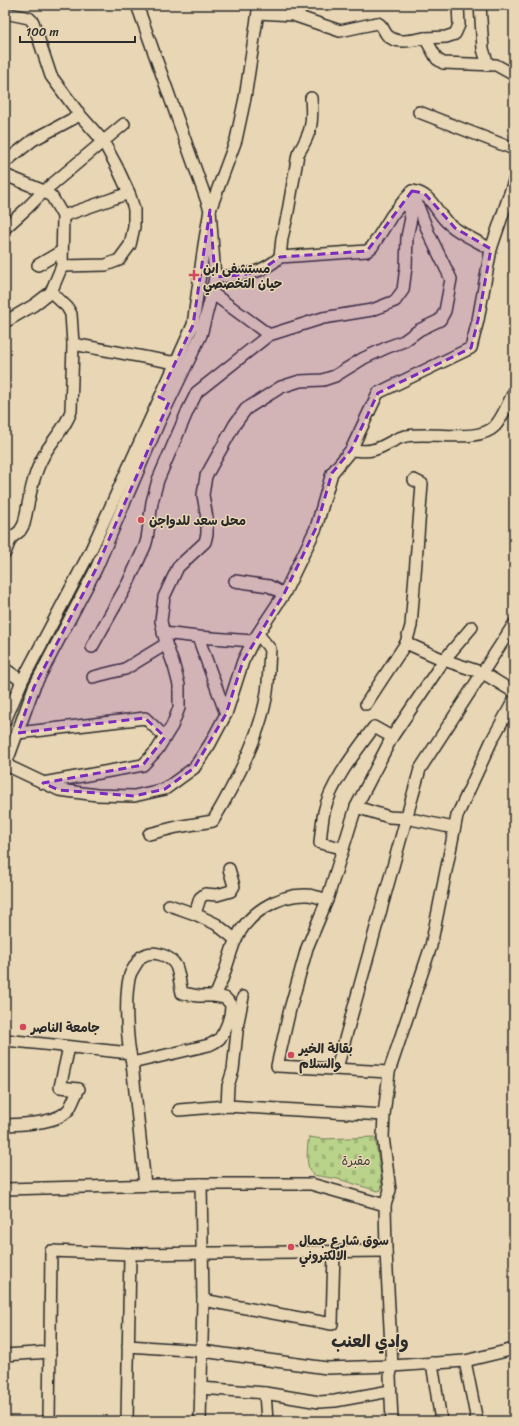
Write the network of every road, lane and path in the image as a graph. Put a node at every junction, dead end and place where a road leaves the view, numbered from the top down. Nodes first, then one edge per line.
1 (137, 5) edge
2 (458, 5) edge
3 (480, 5) edge
4 (258, 9) edge
5 (285, 10) edge
6 (5, 13) edge
7 (425, 38) junction
8 (488, 65) junction
9 (514, 75) edge
10 (311, 98) dead end
11 (419, 112) dead end
12 (80, 115) junction
13 (124, 124) dead end
14 (103, 141) junction
15 (514, 149) edge
16 (5, 162) edge
17 (5, 175) edge
18 (514, 181) edge
19 (44, 191) junction
20 (129, 193) junction
21 (409, 194) junction
22 (210, 210) junction
23 (63, 216) junction
24 (5, 228) edge
25 (491, 249) junction
26 (62, 251) junction
27 (280, 257) junction
28 (38, 265) dead end
29 (62, 266) junction
30 (215, 277) junction
31 (51, 292) junction
32 (212, 293) junction
33 (5, 322) edge
34 (269, 335) junction
35 (73, 344) junction
36 (176, 363) junction
37 (514, 392) edge
38 (164, 400) junction
39 (351, 450) junction
40 (414, 480) dead end
41 (5, 553) edge
42 (235, 581) dead end
43 (284, 594) junction
44 (514, 624) edge
45 (472, 627) dead end
46 (164, 633) junction
47 (198, 637) junction
48 (255, 638) junction
49 (406, 643) junction
50 (166, 644) junction
51 (92, 647) dead end
52 (444, 660) junction
53 (5, 668) edge
54 (483, 673) junction
55 (93, 677) dead end
56 (22, 681) junction
57 (514, 692) edge
58 (514, 700) edge
59 (366, 704) dead end
60 (226, 714) junction
61 (5, 721) edge
62 (18, 733) junction
63 (165, 737) junction
64 (392, 737) junction
65 (5, 765) edge
66 (43, 783) junction
67 (356, 807) junction
68 (406, 818) junction
69 (454, 828) junction
70 (149, 834) dead end
71 (342, 848) junction
72 (229, 869) dead end
73 (327, 900) junction
74 (169, 905) dead end
75 (195, 914) junction
76 (236, 940) junction
77 (215, 996) junction
78 (243, 997) dead end
79 (5, 1040) edge
80 (69, 1047) junction
81 (131, 1058) junction
82 (337, 1068) junction
83 (389, 1072) junction
84 (227, 1106) junction
85 (179, 1110) dead end
86 (384, 1115) junction
87 (5, 1125) edge
88 (201, 1184) junction
89 (145, 1185) junction
90 (5, 1190) edge
91 (385, 1206) junction
92 (386, 1251) junction
93 (334, 1252) junction
94 (203, 1253) junction
95 (130, 1254) junction
96 (203, 1300) junction
97 (128, 1346) junction
98 (514, 1349) edge
99 (202, 1350) junction
100 (50, 1352) junction
101 (5, 1355) edge
102 (465, 1361) junction
103 (432, 1363) junction
104 (392, 1366) junction
105 (201, 1388) junction
106 (390, 1391) junction
107 (265, 1393) junction
108 (49, 1421) edge
109 (127, 1421) edge
110 (200, 1421) edge
111 (267, 1421) edge
112 (392, 1421) edge
113 (441, 1421) edge
114 (477, 1421) edge

1 - 22 street
2 - 7 street
3 - 8 street
4 - 5 street
4 - 22 street
5 - 7 street
6 - 12 street
7 - 8 street
8 - 9 street
10 - 27 street
11 - 15 street
12 - 14 street
12 - 16 street
13 - 14 street
14 - 19 street
14 - 20 street
17 - 19 street
18 - 25 street
19 - 23 street
19 - 24 street
20 - 23 street
20 - 29 street
21 - 25 street
21 - 27 street
21 - 34 street
21 - 46 street
22 - 30 street
22 - 36 street
23 - 26 street
25 - 39 street
26 - 28 street
26 - 29 street
27 - 30 street
29 - 31 street
30 - 32 street
31 - 33 street
31 - 35 street
32 - 34 street
32 - 38 street
34 - 51 street
35 - 36 street
35 - 41 street
36 - 38 street
37 - 39 street
38 - 56 street
38 - 62 street
39 - 43 street
40 - 49 street
42 - 43 street
43 - 48 street
44 - 54 street
45 - 52 street
46 - 47 street
46 - 50 street
47 - 48 street
47 - 60 street
48 - 60 street
48 - 70 street
49 - 52 street
49 - 59 street
50 - 55 street
50 - 63 street
52 - 54 street
52 - 64 street
53 - 56 street
54 - 57 street
54 - 68 street
56 - 61 street
58 - 69 street
60 - 66 street
62 - 63 street
62 - 65 street
63 - 66 street
64 - 67 street
64 - 71 street
65 - 66 street
67 - 68 street
67 - 71 street
68 - 69 street
68 - 82 street
69 - 83 street
71 - 73 street
72 - 75 street
73 - 76 street
73 - 82 street
74 - 75 street
75 - 76 street
76 - 77 street
77 - 81 street
77 - 81 street
78 - 84 street
79 - 80 street
80 - 81 street
80 - 87 street
81 - 89 street
82 - 83 street
83 - 86 street
84 - 85 street
84 - 86 street
86 - 91 street
88 - 89 street
88 - 91 street
88 - 94 street
89 - 90 street
91 - 92 street
92 - 93 street
92 - 104 street
93 - 94 street
93 - 96 street
94 - 95 street
94 - 96 street
95 - 97 street
95 - 100 street
96 - 99 street
97 - 99 street
97 - 109 street
98 - 102 street
99 - 104 street
99 - 105 street
100 - 101 street
100 - 108 street
102 - 103 street
102 - 114 street
103 - 104 street
103 - 113 street
104 - 106 street
105 - 107 street
105 - 110 street
106 - 107 street
106 - 112 street
107 - 111 street

